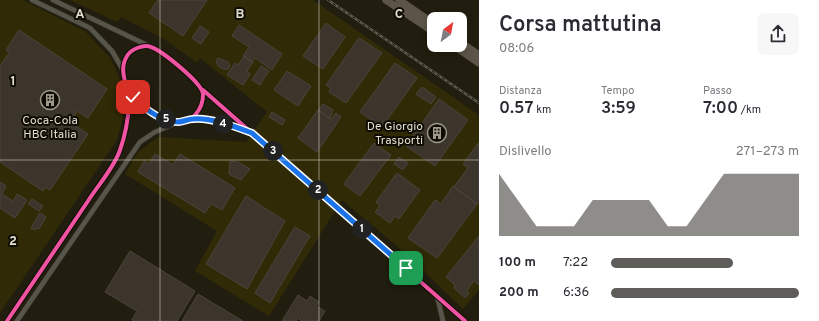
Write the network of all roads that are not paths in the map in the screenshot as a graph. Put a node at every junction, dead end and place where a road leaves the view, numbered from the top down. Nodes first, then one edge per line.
1 (32, 0) edge
2 (53, 0) edge
3 (386, 0) edge
4 (399, 0) edge
5 (427, 19) edge
6 (427, 27) edge
7 (150, 46) junction
8 (467, 47) edge
9 (463, 52) edge
10 (479, 55) edge
11 (479, 63) edge
12 (123, 70) junction
13 (127, 88) junction
14 (203, 90) junction
15 (192, 118) junction
16 (177, 122) junction
17 (252, 133) junction
18 (437, 296) junction
19 (7, 321) edge
20 (17, 321) edge
21 (443, 321) edge
22 (465, 321) edge

1 - 12 street
2 - 7 street
3 - 6 highway
4 - 5 highway
7 - 12 street
7 - 14 street
8 - 10 highway
9 - 11 highway
12 - 13 street
13 - 16 street
13 - 19 street
14 - 15 street
14 - 17 street
15 - 16 street
15 - 17 street
16 - 20 street
17 - 18 street
18 - 21 street
18 - 22 street

